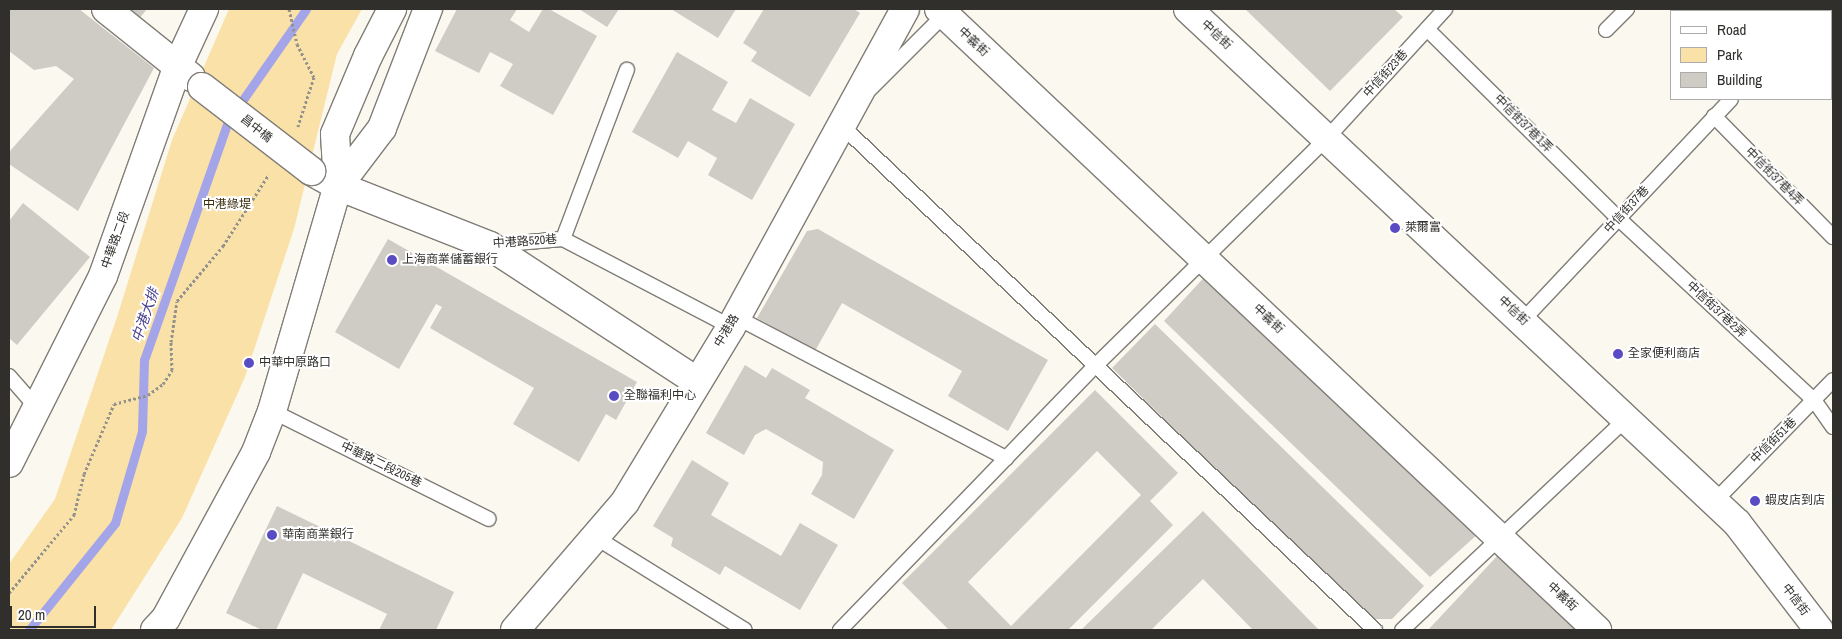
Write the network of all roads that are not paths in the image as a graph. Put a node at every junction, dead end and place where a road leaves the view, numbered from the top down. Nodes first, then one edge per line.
1 (106, 9) edge
2 (204, 9) edge
3 (392, 9) edge
4 (428, 9) edge
5 (905, 9) edge
6 (1188, 9) edge
7 (1445, 9) edge
8 (1627, 9) edge
9 (944, 11) edge
10 (1427, 29) junction
11 (1606, 30) dead end
12 (178, 65) junction
13 (627, 70) dead end
14 (1730, 100) edge
15 (1714, 116) junction
16 (845, 118) junction
17 (1327, 138) junction
18 (338, 186) junction
19 (1619, 219) junction
20 (1833, 237) edge
21 (563, 239) junction
22 (490, 246) junction
23 (1206, 260) junction
24 (1523, 320) junction
25 (734, 322) junction
26 (1095, 366) junction
27 (9, 376) edge
28 (1833, 380) edge
29 (696, 381) junction
30 (1814, 400) junction
31 (37, 408) junction
32 (272, 412) junction
33 (1627, 418) junction
34 (1833, 427) edge
35 (1006, 458) junction
36 (9, 463) edge
37 (1714, 502) junction
38 (490, 519) dead end
39 (595, 537) junction
40 (1500, 538) junction
41 (156, 630) edge
42 (515, 630) edge
43 (745, 630) edge
44 (840, 630) edge
45 (1375, 630) edge
46 (1402, 630) edge
47 (1597, 630) edge
48 (1819, 630) edge

1 - 12 street, 昌中橋
2 - 12 street, 中華路二段
3 - 18 street
4 - 18 street
5 - 16 street, 中港路
6 - 17 street, 中信街
7 - 10 lane, 中信街23巷
8 - 11 lane
9 - 16 lane
9 - 23 street, 中義街
10 - 17 lane, 中信街23巷
10 - 19 lane, 中信街37巷1弄
12 - 18 street, 昌中橋, bridge
12 - 31 street, 中華路二段
13 - 21 lane
14 - 15 lane, 中信街37巷
15 - 19 lane, 中信街37巷
15 - 20 lane, 中信街37巷4弄
16 - 25 street, 中港路
16 - 26 lane
17 - 23 lane, 中信街23巷
17 - 24 street, 中信街
18 - 22 street, 中港路520巷
18 - 32 street
19 - 24 lane, 中信街37巷
19 - 30 lane, 中信街37巷2弄
21 - 22 lane, 中港路520巷
21 - 25 lane, 中港路520巷
22 - 29 street
23 - 26 lane, 中信街23巷
23 - 40 street, 中義街
24 - 33 street, 中信街
25 - 29 street, 中港路
25 - 35 lane, 中港路520巷
26 - 35 lane, 中信街23巷
26 - 45 lane
27 - 31 lane
28 - 30 lane, 中信街51巷
29 - 39 street, 中港路
30 - 34 lane, 中信街37巷2弄
30 - 37 lane, 中信街51巷
31 - 36 street, 中華路二段
32 - 38 lane, 中華路二段205巷
32 - 41 street
33 - 37 street, 中信街
33 - 40 lane
35 - 44 lane, 中信街23巷
37 - 48 street, 中信街
39 - 42 street, 中港路
39 - 43 lane
40 - 46 lane
40 - 47 street, 中義街

